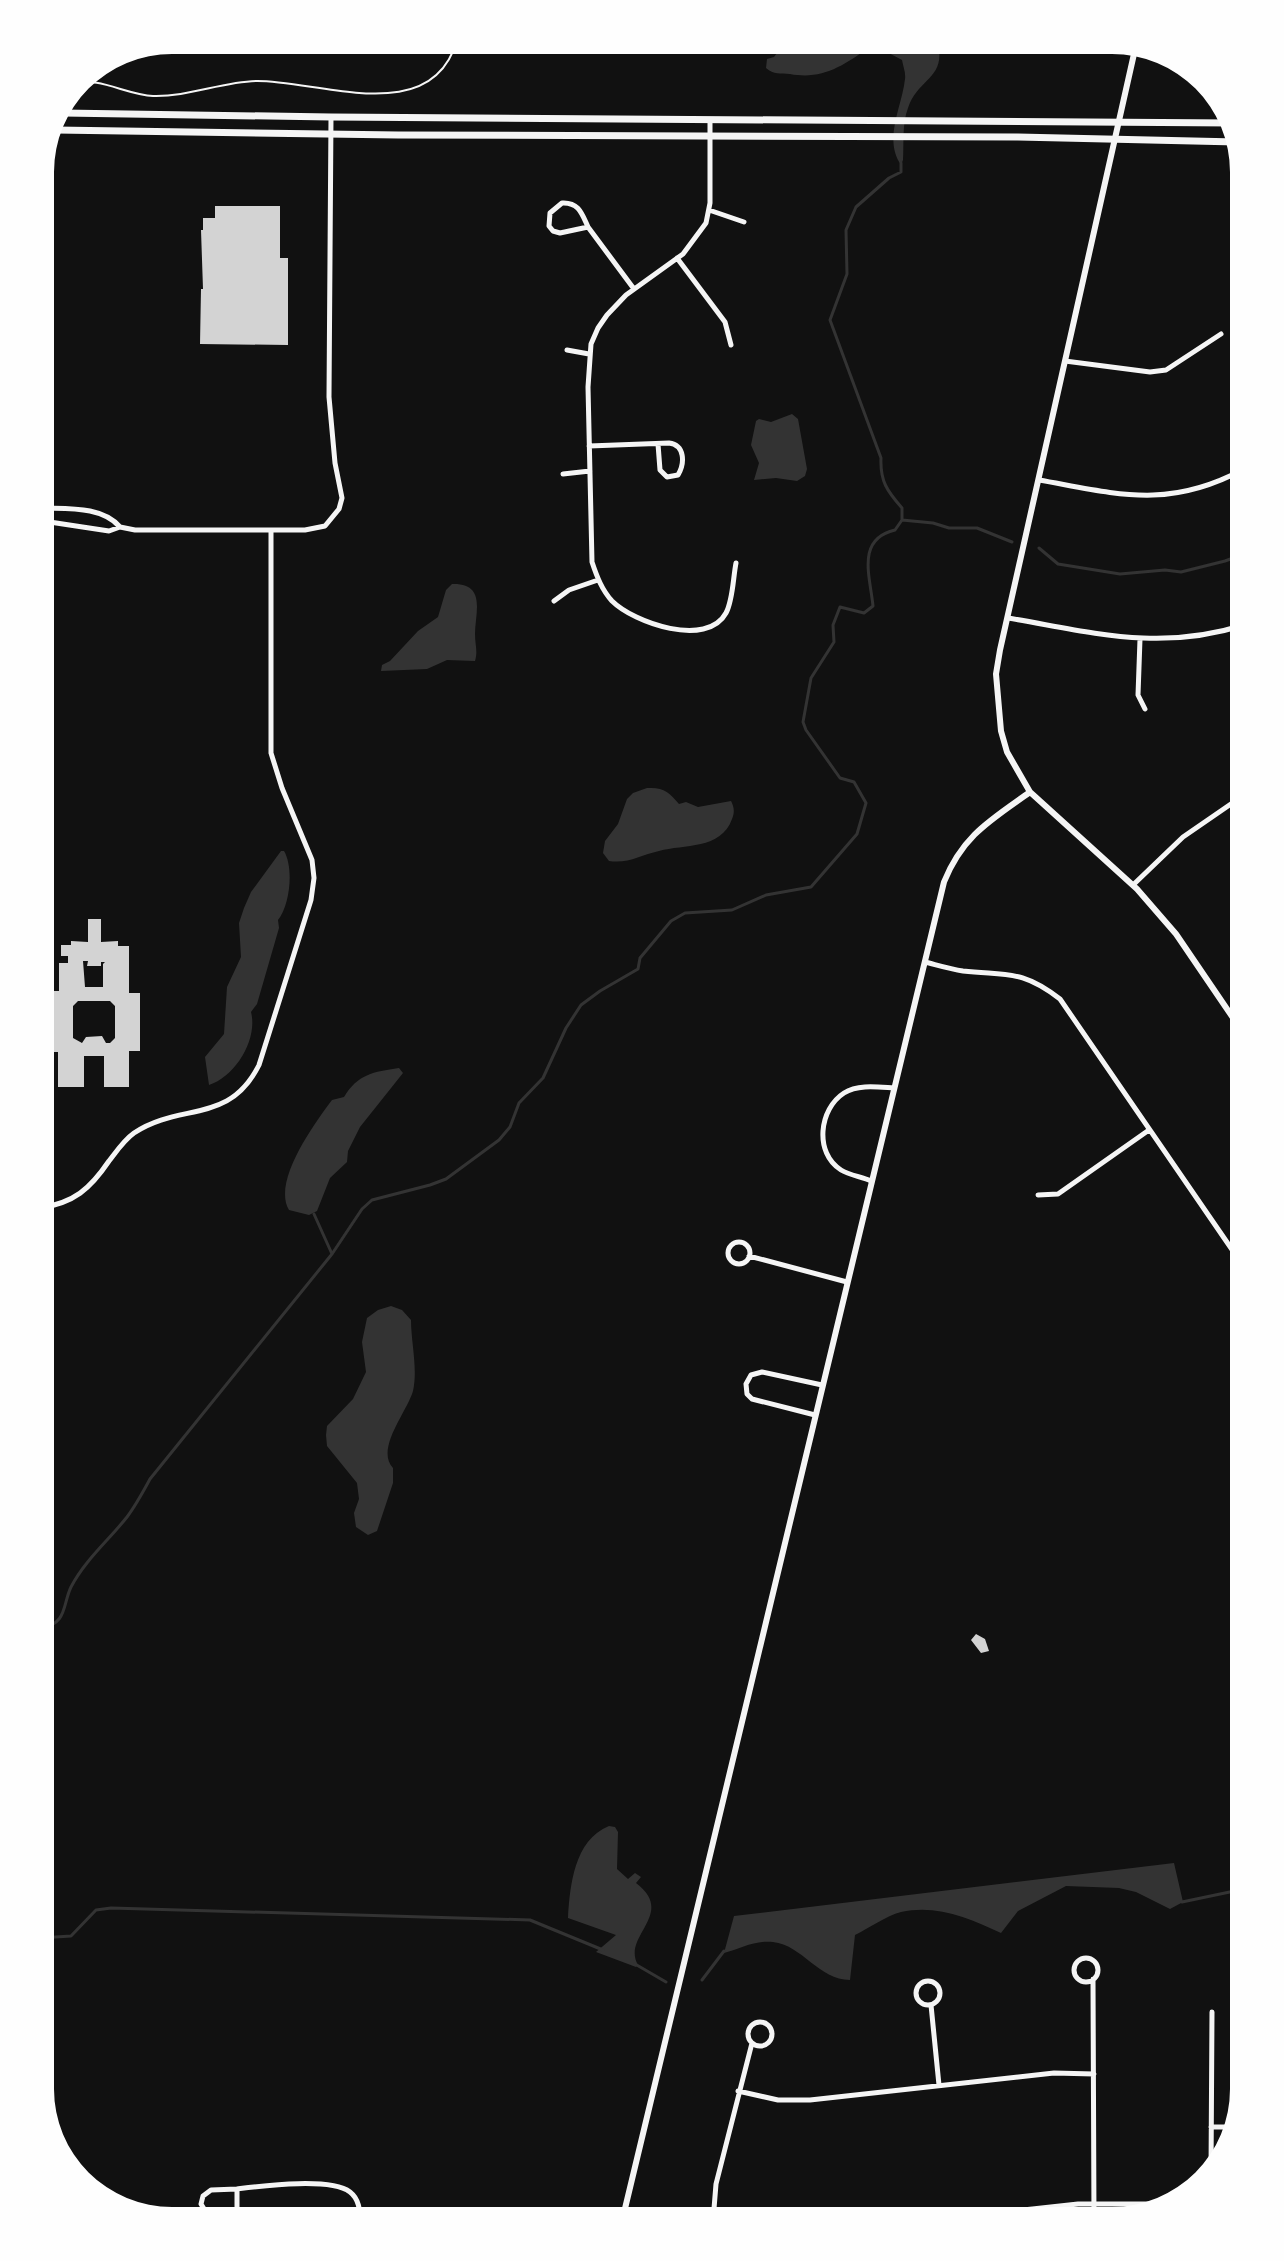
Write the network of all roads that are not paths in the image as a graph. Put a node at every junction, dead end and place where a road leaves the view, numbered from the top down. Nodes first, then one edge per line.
1 (1133, 56) edge
2 (70, 113) edge
3 (331, 117) junction
4 (710, 120) junction
5 (1219, 123) edge
6 (1117, 124) junction
7 (62, 130) edge
8 (330, 134) junction
9 (710, 136) junction
10 (1115, 141) junction
11 (1226, 142) edge
12 (709, 210) junction
13 (744, 222) dead end
14 (588, 227) junction
15 (677, 258) junction
16 (634, 289) junction
17 (1221, 334) dead end
18 (731, 345) dead end
19 (567, 350) dead end
20 (589, 354) junction
21 (1065, 361) junction
22 (658, 444) junction
23 (589, 446) junction
24 (590, 471) junction
25 (563, 474) dead end
26 (1230, 475) edge
27 (1039, 480) junction
28 (54, 508) edge
29 (54, 522) edge
30 (120, 527) junction
31 (271, 530) junction
32 (736, 563) dead end
33 (598, 580) junction
34 (554, 601) dead end
35 (1008, 618) junction
36 (1230, 629) edge
37 (1140, 639) junction
38 (1145, 709) dead end
39 (1030, 792) junction
40 (1230, 805) edge
41 (1133, 885) junction
42 (924, 962) junction
43 (1230, 1013) edge
44 (894, 1088) junction
45 (1149, 1130) junction
46 (871, 1181) junction
47 (1038, 1195) dead end
48 (54, 1206) edge
49 (1230, 1247) edge
50 (749, 1256) junction
51 (847, 1282) junction
52 (822, 1385) junction
53 (815, 1415) junction
54 (1093, 1979) junction
55 (931, 2005) junction
56 (1212, 2012) dead end
57 (752, 2043) junction
58 (1094, 2074) junction
59 (939, 2085) junction
60 (738, 2091) junction
61 (1211, 2127) junction
62 (1224, 2127) edge
63 (1211, 2153) edge
64 (237, 2189) junction
65 (1094, 2204) junction
66 (1139, 2204) edge
67 (203, 2207) edge
68 (237, 2207) edge
69 (358, 2207) edge
70 (625, 2207) edge
71 (714, 2207) edge
72 (1063, 2207) edge

1 - 6 street
2 - 3 main road
3 - 4 main road
3 - 8 street
4 - 6 main road
4 - 9 street
5 - 6 main road
6 - 10 street
7 - 8 main road
8 - 9 main road
8 - 31 street
9 - 10 main road
9 - 12 street
10 - 11 main road
10 - 21 street
12 - 13 street
12 - 15 street
14 - 14 street
14 - 16 street
15 - 16 street
15 - 18 street
16 - 20 street
17 - 21 street
19 - 20 street
20 - 23 street
21 - 27 street
22 - 22 street
22 - 23 street
23 - 24 street
24 - 25 street
24 - 33 street
26 - 27 street
27 - 35 street
28 - 30 street
29 - 30 street
30 - 31 street
31 - 48 street
32 - 33 street
33 - 34 street
35 - 37 street
35 - 39 street
36 - 37 street
37 - 38 street
39 - 41 street
39 - 42 street
40 - 41 street
41 - 43 street
42 - 44 street
42 - 45 street
44 - 46 street
44 - 46 street
45 - 47 street
45 - 49 street
46 - 51 street
50 - 50 street
50 - 51 street
51 - 52 street
52 - 53 street
52 - 53 street
53 - 70 street
54 - 54 street
54 - 58 street
55 - 55 street
55 - 59 street
56 - 61 street
57 - 57 street
57 - 60 street
58 - 59 street
58 - 65 street
59 - 60 street
60 - 71 street
61 - 62 street
61 - 63 street
64 - 67 street
64 - 68 street
64 - 69 street
65 - 66 street
65 - 72 street

